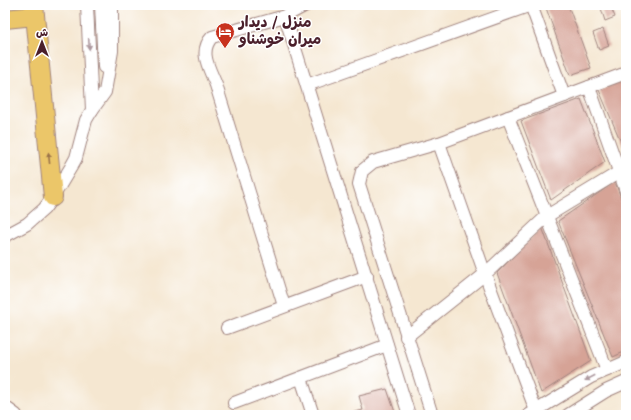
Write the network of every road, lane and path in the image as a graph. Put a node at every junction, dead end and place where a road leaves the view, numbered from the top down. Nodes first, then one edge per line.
1 (87, 5) edge
2 (101, 5) edge
3 (112, 5) edge
4 (306, 5) edge
5 (531, 5) edge
6 (35, 10) edge
7 (285, 16) junction
8 (5, 19) edge
9 (626, 73) edge
10 (307, 84) junction
11 (589, 87) junction
12 (105, 92) junction
13 (564, 96) junction
14 (92, 110) junction
15 (508, 117) junction
16 (439, 143) junction
17 (623, 170) edge
18 (626, 191) edge
19 (53, 197) junction
20 (548, 216) junction
21 (5, 236) edge
22 (485, 274) junction
23 (366, 276) junction
24 (284, 306) junction
25 (227, 328) dead end
26 (406, 337) junction
27 (387, 345) junction
28 (626, 362) edge
29 (607, 370) junction
30 (301, 378) junction
31 (626, 382) edge
32 (234, 403) dead end
33 (5, 407) edge
34 (533, 413) edge
35 (574, 413) edge
36 (16, 415) edge
37 (313, 415) edge
38 (409, 415) edge
39 (432, 415) edge

1 -> 14 street
2 - 12 street
3 - 12 street
4 - 7 street
5 - 10 street
5 - 13 street
6 - 8 highway
19 -> 6 highway
7 - 10 street
7 - 24 street
9 - 11 street
10 - 23 street
11 - 13 street
11 - 17 street
12 - 14 street
13 - 15 street
14 - 19 street
15 - 16 street
15 - 20 street
16 - 22 street
16 - 26 street
17 - 18 street
17 - 20 street
19 - 21 street
20 - 22 street
20 - 29 street
22 - 26 street
22 - 34 street
23 - 24 street
23 - 27 street
24 - 25 street
26 - 39 street
27 - 30 street
27 - 38 street
28 - 29 street
29 -> 34 street
30 - 32 street
30 - 37 street
31 - 35 street
33 - 36 street

